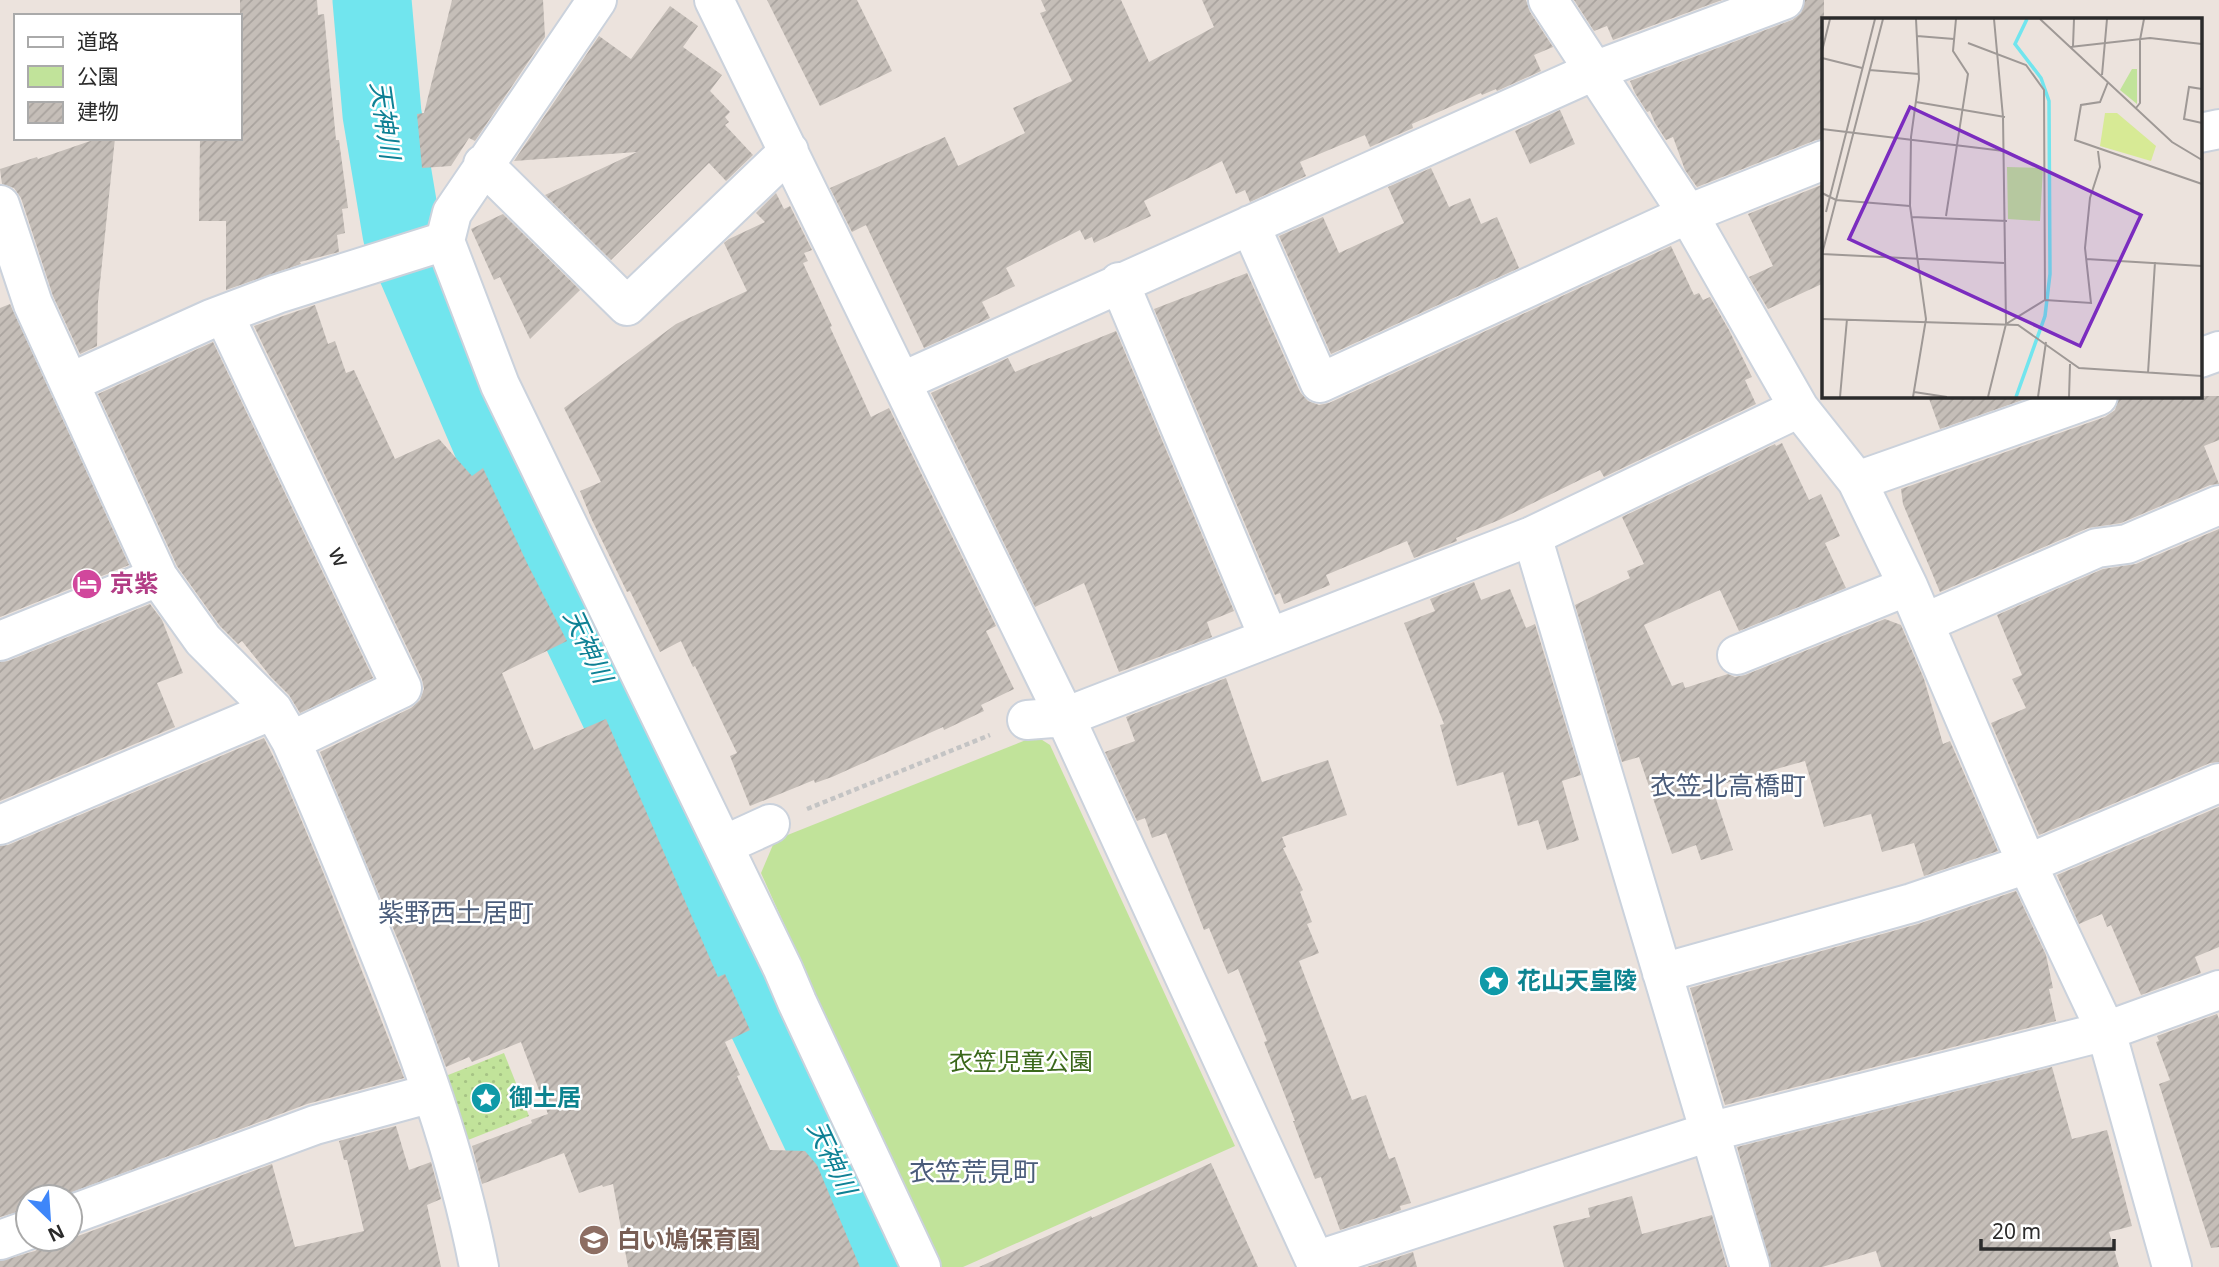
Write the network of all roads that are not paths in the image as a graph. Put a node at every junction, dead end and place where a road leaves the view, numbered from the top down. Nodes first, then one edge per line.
1 (597, 0) edge
2 (714, 0) edge
3 (1548, 0) edge
4 (1784, 0) edge
5 (1594, 71) junction
6 (789, 151) junction
7 (1822, 161) edge
8 (483, 164) junction
9 (0, 205) edge
10 (1688, 214) junction
11 (1250, 225) junction
12 (431, 246) junction
13 (1119, 282) junction
14 (225, 315) junction
15 (2219, 351) edge
16 (2202, 357) edge
17 (901, 382) junction
18 (69, 383) junction
19 (2095, 397) edge
20 (1799, 408) junction
21 (1857, 481) junction
22 (2219, 505) edge
23 (1532, 536) junction
24 (158, 577) junction
25 (1908, 586) junction
26 (1924, 624) junction
27 (1269, 638) junction
28 (0, 641) edge
29 (1737, 655) dead end
30 (1065, 717) junction
31 (1027, 720) road end
32 (282, 725) junction
33 (2219, 783) edge
34 (770, 824) road end
35 (0, 825) edge
36 (724, 845) junction
37 (2027, 864) junction
38 (1662, 973) junction
39 (2219, 989) edge
40 (2106, 1031) junction
41 (432, 1093) junction
42 (1709, 1132) junction
43 (84, 1209) edge
44 (1317, 1264) edge
45 (479, 1267) edge
46 (921, 1267) edge
47 (1749, 1267) edge
48 (2172, 1267) edge

1 - 8 street
2 - 6 street
3 - 5 street
4 - 5 street
5 - 10 street
5 - 11 street
6 - 8 street
6 - 17 street
7 - 10 street
8 - 12 street
9 - 18 street
10 - 11 street
10 - 20 street
11 - 13 street
12 - 14 street
12 - 36 street
13 - 17 street
13 - 27 street
14 - 18 street
14 - 32 street, w
15 - 16 street
17 - 30 street
18 - 24 street
19 - 21 street
20 - 21 street
20 - 23 street
21 - 25 street
22 - 26 street
23 - 27 street
23 - 38 street
24 - 28 street
24 - 32 street
25 - 26 street
25 - 29 street
26 - 37 street
27 - 30 street
30 - 31 street
30 - 44 street
32 - 35 street
32 - 41 street
33 - 37 street
34 - 36 street
36 - 46 street
37 - 38 street
37 - 40 street
38 - 42 street
39 - 40 street
40 - 42 street
40 - 48 street
41 - 43 street
41 - 45 street
42 - 44 street
42 - 47 street

